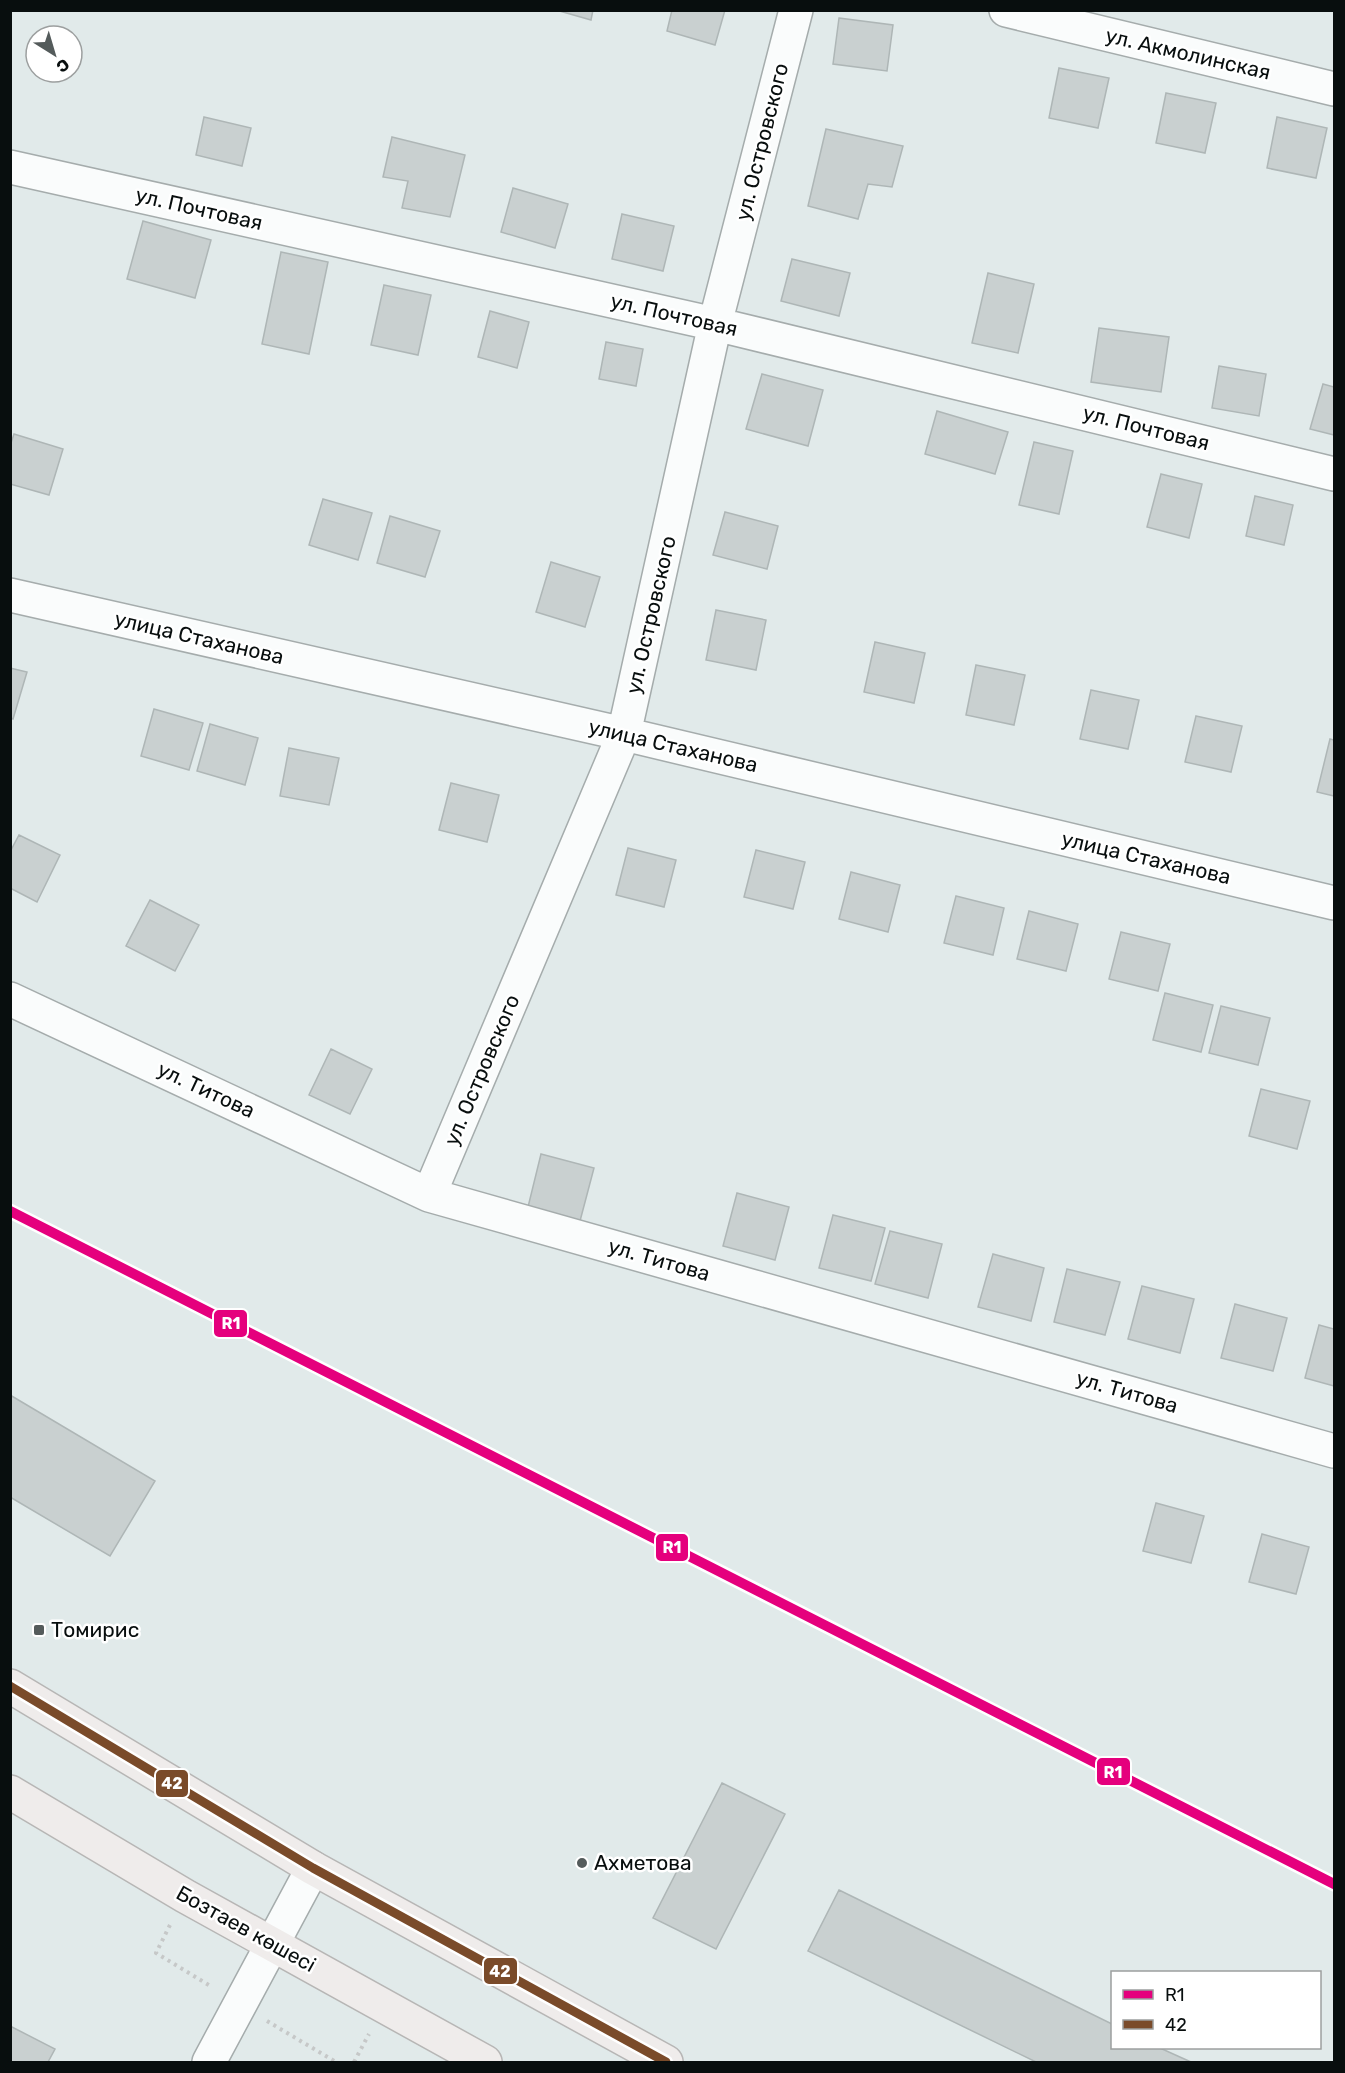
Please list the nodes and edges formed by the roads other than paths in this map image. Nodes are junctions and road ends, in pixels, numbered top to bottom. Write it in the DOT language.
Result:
graph roads {
  1 [pos="796,10"];
  2 [pos="1006,10"];
  3 [pos="1335,89"];
  4 [pos="10,167"];
  5 [pos="715,324"];
  6 [pos="1335,474"];
  7 [pos="10,595"];
  8 [pos="624,734"];
  9 [pos="1335,903"];
  10 [pos="10,999"];
  11 [pos="429,1195"];
  12 [pos="1335,1451"];
  13 [pos="10,1686"];
  14 [pos="10,1792"];
  15 [pos="313,1868"];
  16 [pos="272,1943"];
  17 [pos="209,2062"];
  18 [pos="485,2062"];
  19 [pos="666,2062"];
  1 -- 5 [label="street, ул. Островского"];
  2 -- 3 [label="street, ул. Акмолинская"];
  4 -- 5 [label="street, ул. Почтовая"];
  5 -- 6 [label="street, ул. Почтовая"];
  5 -- 8 [label="street, ул. Островского"];
  7 -- 8 [label="street, улица Стаханова"];
  8 -- 9 [label="street, улица Стаханова"];
  8 -- 11 [label="street, ул. Островского"];
  10 -- 11 [label="street, ул. Титова"];
  11 -- 12 [label="street, ул. Титова"];
  13 -- 15 [label="highway"];
  14 -- 16 [label="highway, Бозтаев көшесі"];
  15 -- 16 [label="street"];
  15 -- 19 [label="highway"];
  16 -- 17 [label="street"];
  16 -- 18 [label="highway, Бозтаев көшесі"];
}
